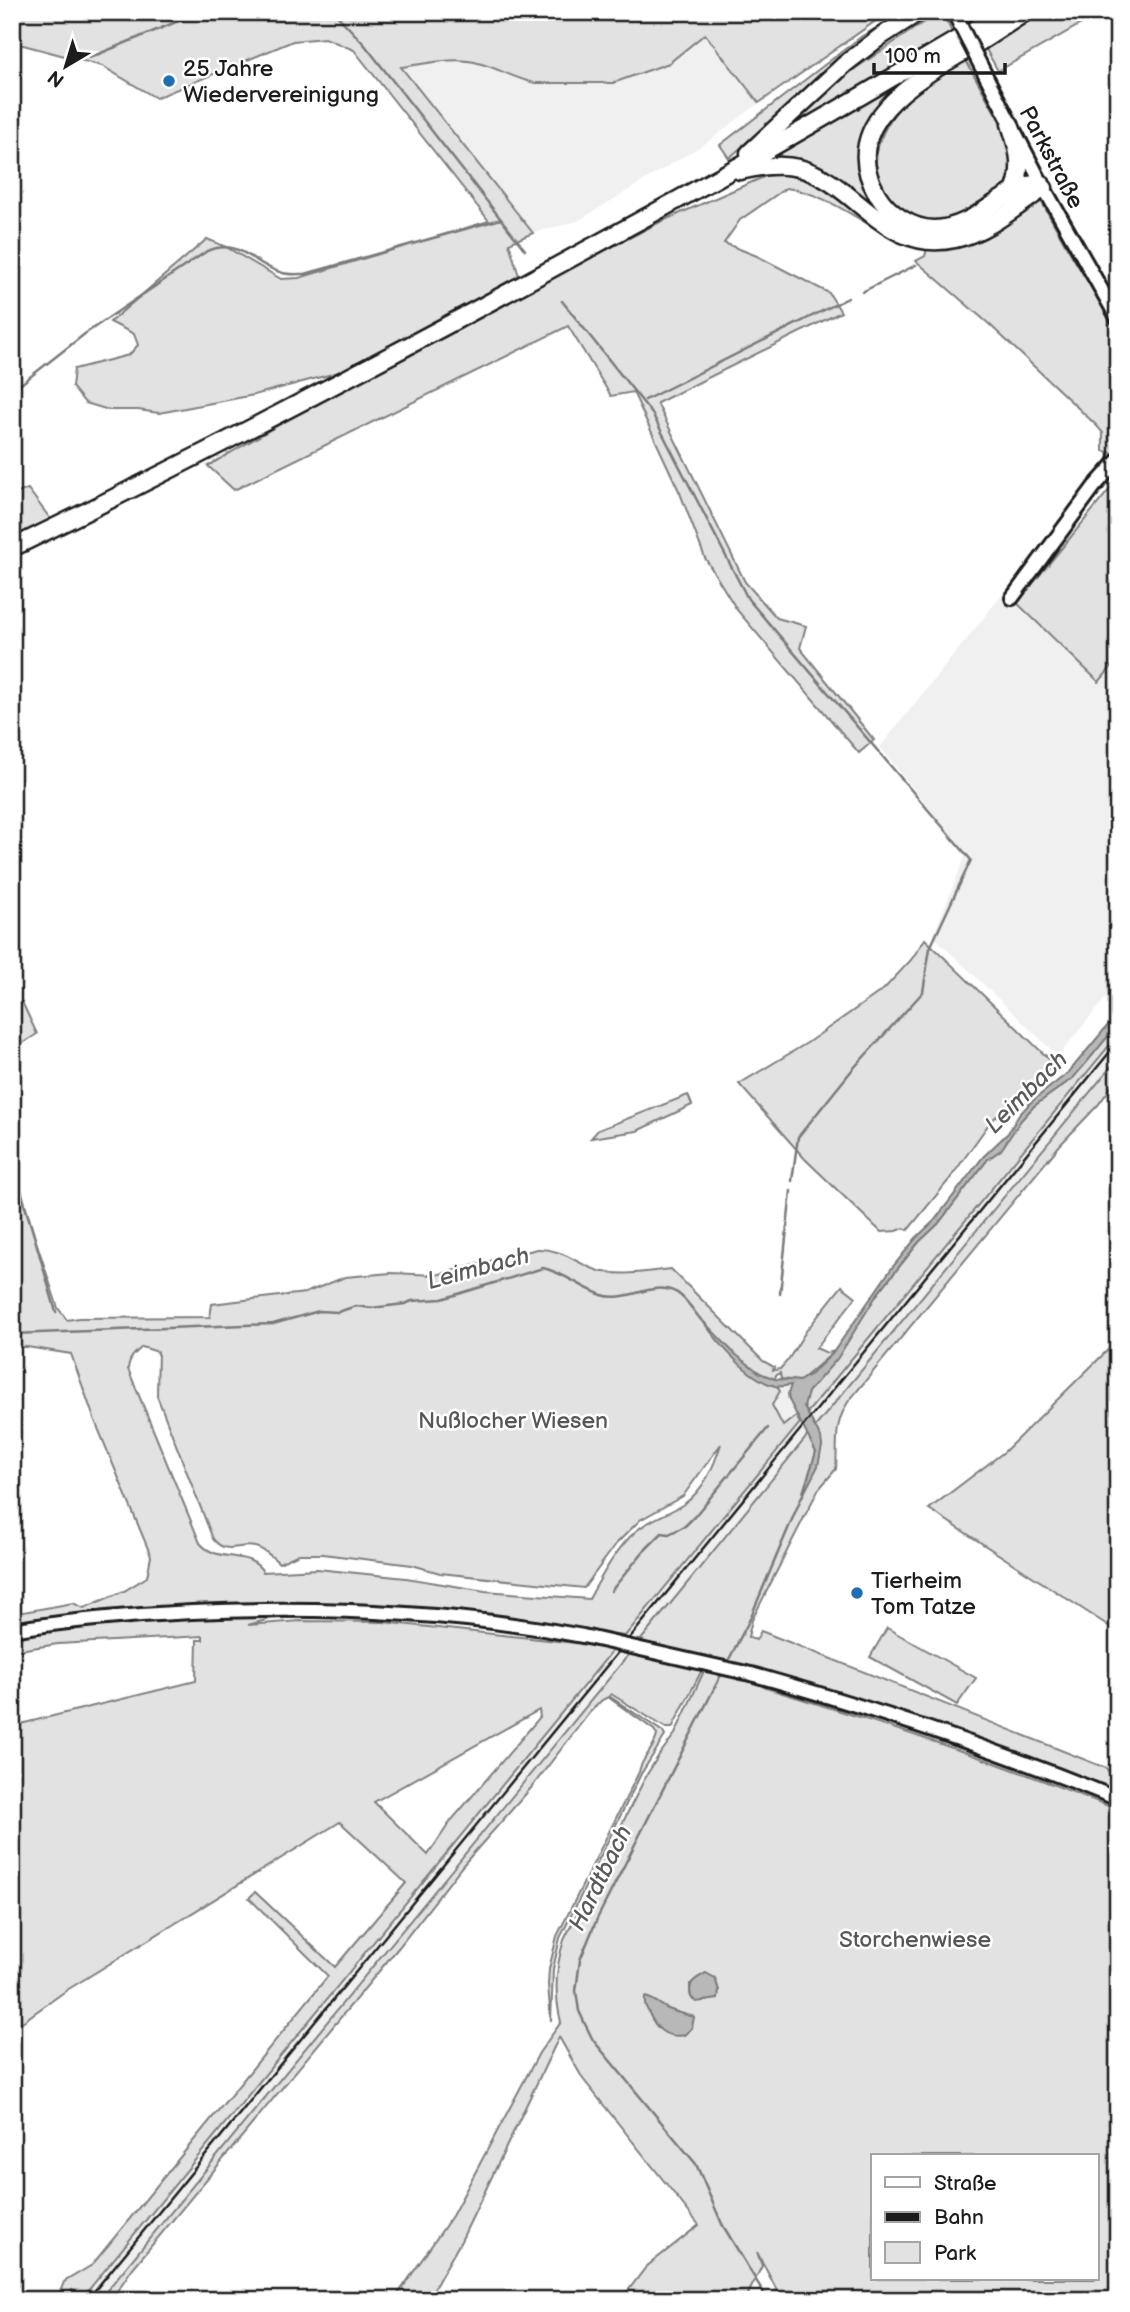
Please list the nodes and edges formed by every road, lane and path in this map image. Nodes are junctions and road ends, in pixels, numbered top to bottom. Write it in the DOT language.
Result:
graph roads {
  1 [pos="1004,12"];
  2 [pos="1026,12"];
  3 [pos="918,14"];
  4 [pos="954,14"];
  5 [pos="1010,124"];
  6 [pos="725,174"];
  7 [pos="1042,186"];
  8 [pos="1014,192"];
  9 [pos="1118,319"];
  10 [pos="1118,460"];
  11 [pos="12,548"];
  12 [pos="1012,597"];
  13 [pos="12,1630"];
  14 [pos="1118,1799"];
  1 -- 6 [label="main road"];
  2 -- 8 [label="main road"];
  3 -- 6 [label="main road"];
  4 -- 5 [label="street, Parkstraße, bridge"];
  5 -- 7 [label="street, Parkstraße"];
  5 -- 8 [label="main road"];
  6 -- 7 [label="main road"];
  6 -- 11 [label="main road"];
  7 -- 8 [label="main road"];
  7 -- 9 [label="street, Parkstraße"];
  10 -- 12 [label="street"];
  13 -- 14 [label="street, bridge"];
}
